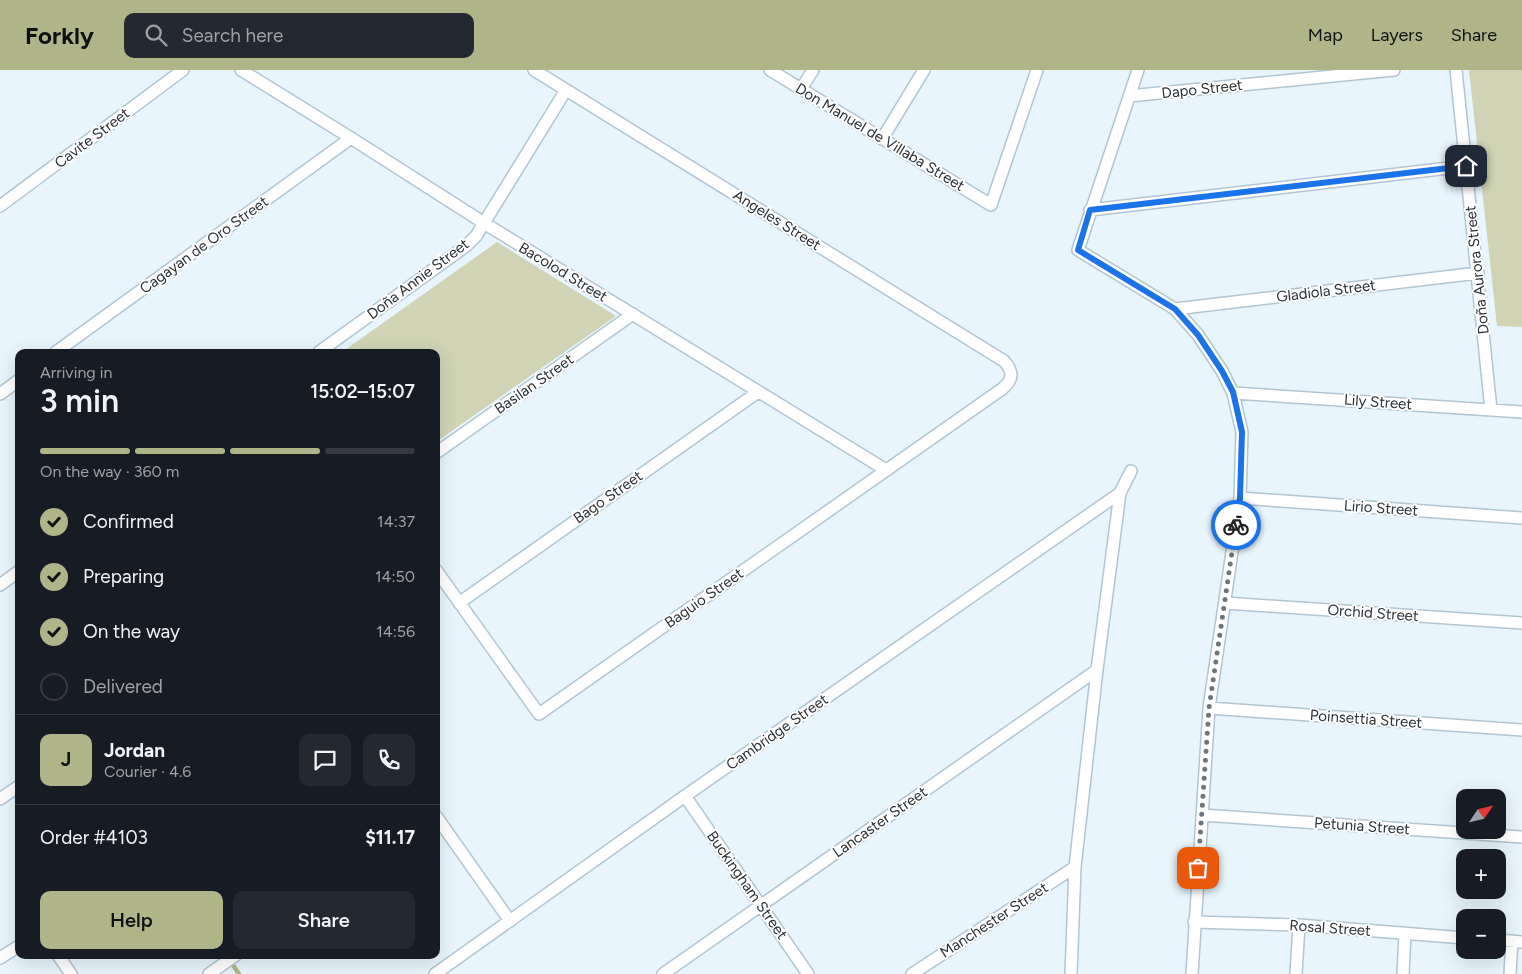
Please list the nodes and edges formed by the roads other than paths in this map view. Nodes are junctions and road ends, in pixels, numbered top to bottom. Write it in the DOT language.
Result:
graph roads {
  1 [pos="184,70"];
  2 [pos="241,70"];
  3 [pos="534,70"];
  4 [pos="770,70"];
  5 [pos="813,70"];
  6 [pos="924,70"];
  7 [pos="1037,70"];
  8 [pos="1138,70"];
  9 [pos="1394,70"];
  10 [pos="1456,70"];
  11 [pos="566,90"];
  12 [pos="801,90"];
  13 [pos="1129,96"];
  14 [pos="351,138"];
  15 [pos="882,139"];
  16 [pos="1466,166"];
  17 [pos="0,206"];
  18 [pos="1090,210"];
  19 [pos="484,224"];
  20 [pos="1478,273"];
  21 [pos="1175,309"];
  22 [pos="632,314"];
  23 [pos="60,349"];
  24 [pos="323,349"];
  25 [pos="1011,376"];
  26 [pos="15,383"];
  27 [pos="758,392"];
  28 [pos="1233,392"];
  29 [pos="0,394"];
  30 [pos="1491,410"];
  31 [pos="1522,412"];
  32 [pos="440,450"];
  33 [pos="886,470"];
  34 [pos="1131,471"];
  35 [pos="1120,493"];
  36 [pos="1240,498"];
  37 [pos="1522,518"];
  38 [pos="15,574"];
  39 [pos="440,576"];
  40 [pos="0,585"];
  41 [pos="459,603"];
  42 [pos="1225,603"];
  43 [pos="1522,623"];
  44 [pos="1097,670"];
  45 [pos="1209,708"];
  46 [pos="1522,730"];
  47 [pos="15,789"];
  48 [pos="685,796"];
  49 [pos="0,799"];
  50 [pos="1202,815"];
  51 [pos="440,822"];
  52 [pos="1522,837"];
  53 [pos="1075,867"];
  54 [pos="761,906"];
  55 [pos="510,921"];
  56 [pos="1194,922"];
  57 [pos="1298,926"];
  58 [pos="1405,933"];
  59 [pos="1456,937"];
  60 [pos="1517,942"];
  61 [pos="15,949"];
  62 [pos="0,958"];
  63 [pos="61,959"];
  64 [pos="230,959"];
  65 [pos="71,974"];
  66 [pos="209,974"];
  67 [pos="435,974"];
  68 [pos="663,974"];
  69 [pos="808,974"];
  70 [pos="912,974"];
  71 [pos="1071,974"];
  72 [pos="1192,974"];
  73 [pos="1296,974"];
  74 [pos="1403,974"];
  75 [pos="1510,974"];
  1 -- 17 [label="street, Cavite Street"];
  2 -- 14 [label="street, Bacolod Street"];
  3 -- 11 [label="street, Angeles Street"];
  4 -- 12 [label="street, Don Manuel de Villaba Street"];
  5 -- 12 [label="street"];
  6 -- 15 [label="street"];
  7 -- 15 [label="street, Don Manuel de Villaba Street"];
  8 -- 13 [label="street"];
  9 -- 13 [label="street, Dapo Street"];
  10 -- 16 [label="street, Doña Aurora Street"];
  11 -- 19 [label="street, Doña Annie Street"];
  11 -- 25 [label="street, Angeles Street"];
  12 -- 15 [label="street, Don Manuel de Villaba Street"];
  13 -- 18 [label="street"];
  14 -- 19 [label="street, Bacolod Street"];
  14 -- 23 [label="street, Cagayan de Oro Street"];
  16 -- 18 [label="street"];
  16 -- 20 [label="street, Doña Aurora Street"];
  18 -- 21 [label="street"];
  19 -- 22 [label="street, Bacolod Street"];
  19 -- 24 [label="street, Doña Annie Street"];
  20 -- 21 [label="street, Gladiola Street"];
  20 -- 30 [label="street, Doña Aurora Street"];
  21 -- 28 [label="street"];
  22 -- 27 [label="street, Bacolod Street"];
  22 -- 32 [label="street, Basilan Street"];
  25 -- 33 [label="street, Baguio Street"];
  26 -- 29 [label="street"];
  27 -- 33 [label="street, Bacolod Street"];
  27 -- 41 [label="street, Bago Street"];
  28 -- 30 [label="street, Lily Street"];
  28 -- 36 [label="street"];
  30 -- 31 [label="street, Lily Street"];
  33 -- 41 [label="street, Baguio Street"];
  34 -- 35 [label="street, Cambridge Street"];
  35 -- 44 [label="street, Cambridge Street"];
  35 -- 48 [label="street, Cambridge Street"];
  36 -- 37 [label="street, Lirio Street"];
  36 -- 42 [label="street"];
  38 -- 40 [label="street"];
  39 -- 41 [label="street, Baguio Street"];
  42 -- 43 [label="street, Orchid Street"];
  42 -- 45 [label="street"];
  44 -- 53 [label="street, Cambridge Street"];
  44 -- 54 [label="street, Lancaster Street"];
  45 -- 46 [label="street, Poinsettia Street"];
  45 -- 50 [label="street"];
  47 -- 49 [label="street"];
  48 -- 54 [label="street, Buckingham Street"];
  48 -- 55 [label="street, Cambridge Street"];
  50 -- 52 [label="street, Petunia Street"];
  50 -- 56 [label="street"];
  51 -- 55 [label="street"];
  53 -- 70 [label="street, Manchester Street"];
  53 -- 71 [label="street, Cambridge Street"];
  54 -- 68 [label="street, Lancaster Street"];
  54 -- 69 [label="street, Buckingham Street"];
  55 -- 67 [label="street, Cambridge Street"];
  56 -- 57 [label="street, Rosal Street"];
  56 -- 72 [label="street"];
  57 -- 58 [label="street, Rosal Street"];
  57 -- 73 [label="street"];
  58 -- 59 [label="street, Rosal Street"];
  58 -- 74 [label="street"];
  60 -- 75 [label="street"];
  61 -- 62 [label="street"];
  63 -- 65 [label="street"];
  64 -- 66 [label="street"];
}
